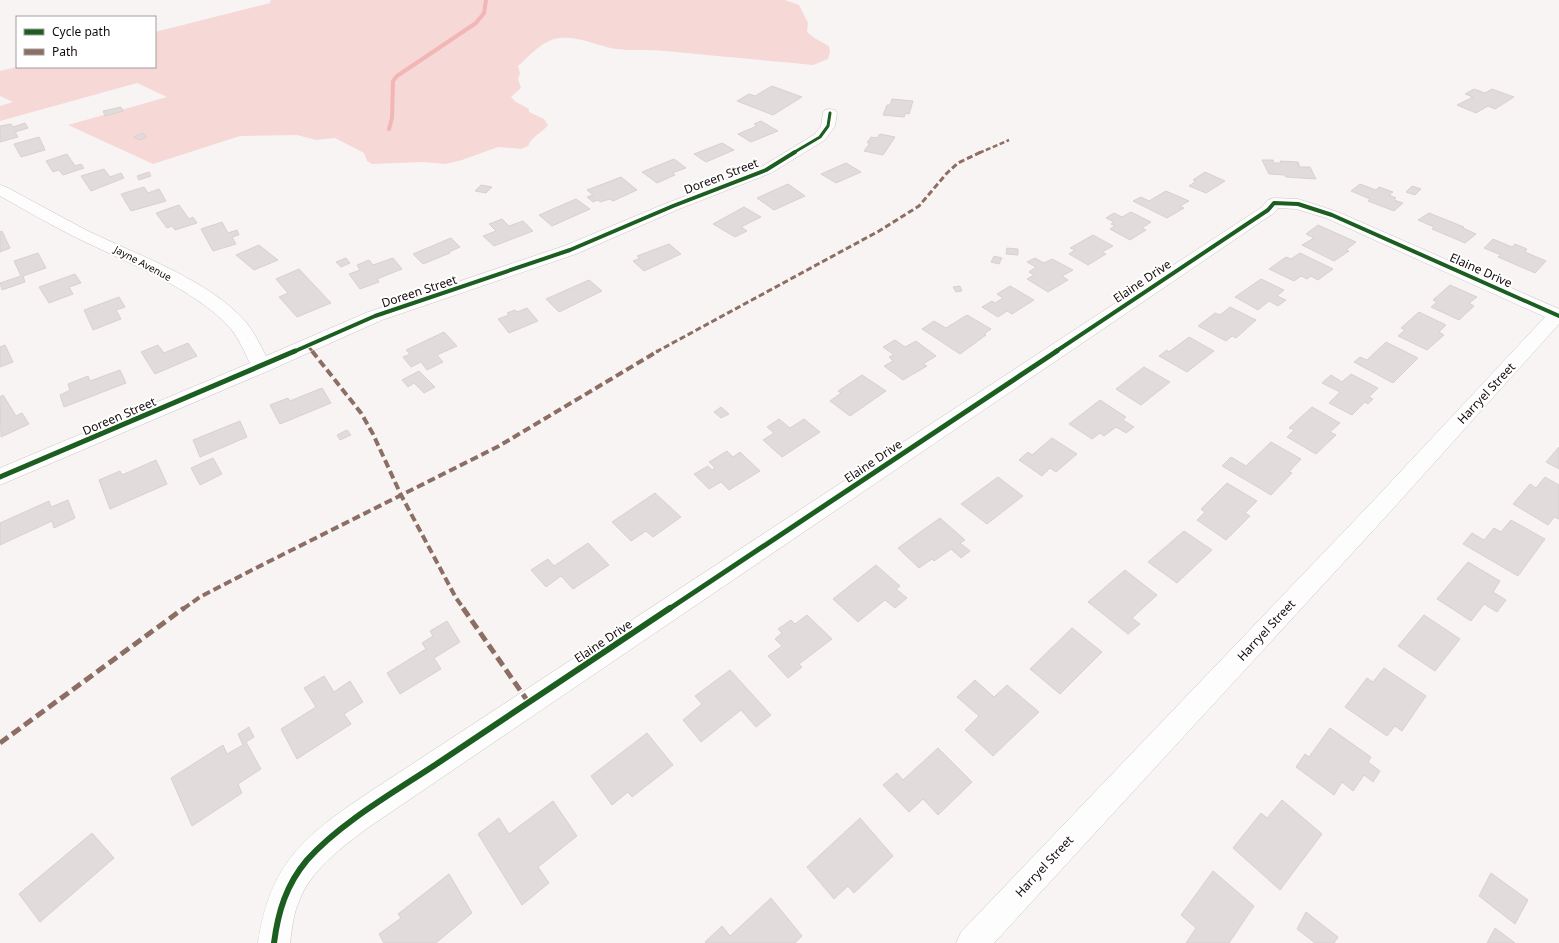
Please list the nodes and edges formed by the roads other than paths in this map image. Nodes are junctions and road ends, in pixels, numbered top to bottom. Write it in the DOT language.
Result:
graph roads {
  1 [pos="830,113"];
  2 [pos="0,190"];
  3 [pos="1558,316"];
  4 [pos="261,366"];
  5 [pos="0,477"];
  6 [pos="274,943"];
  7 [pos="972,943"];
  1 -- 4 [label="street, Doreen Street"];
  2 -- 4 [label="street, Jayne Avenue"];
  3 -- 6 [label="street, Elaine Drive"];
  3 -- 7 [label="street, Harryel Street"];
  4 -- 5 [label="street, Doreen Street"];
}
